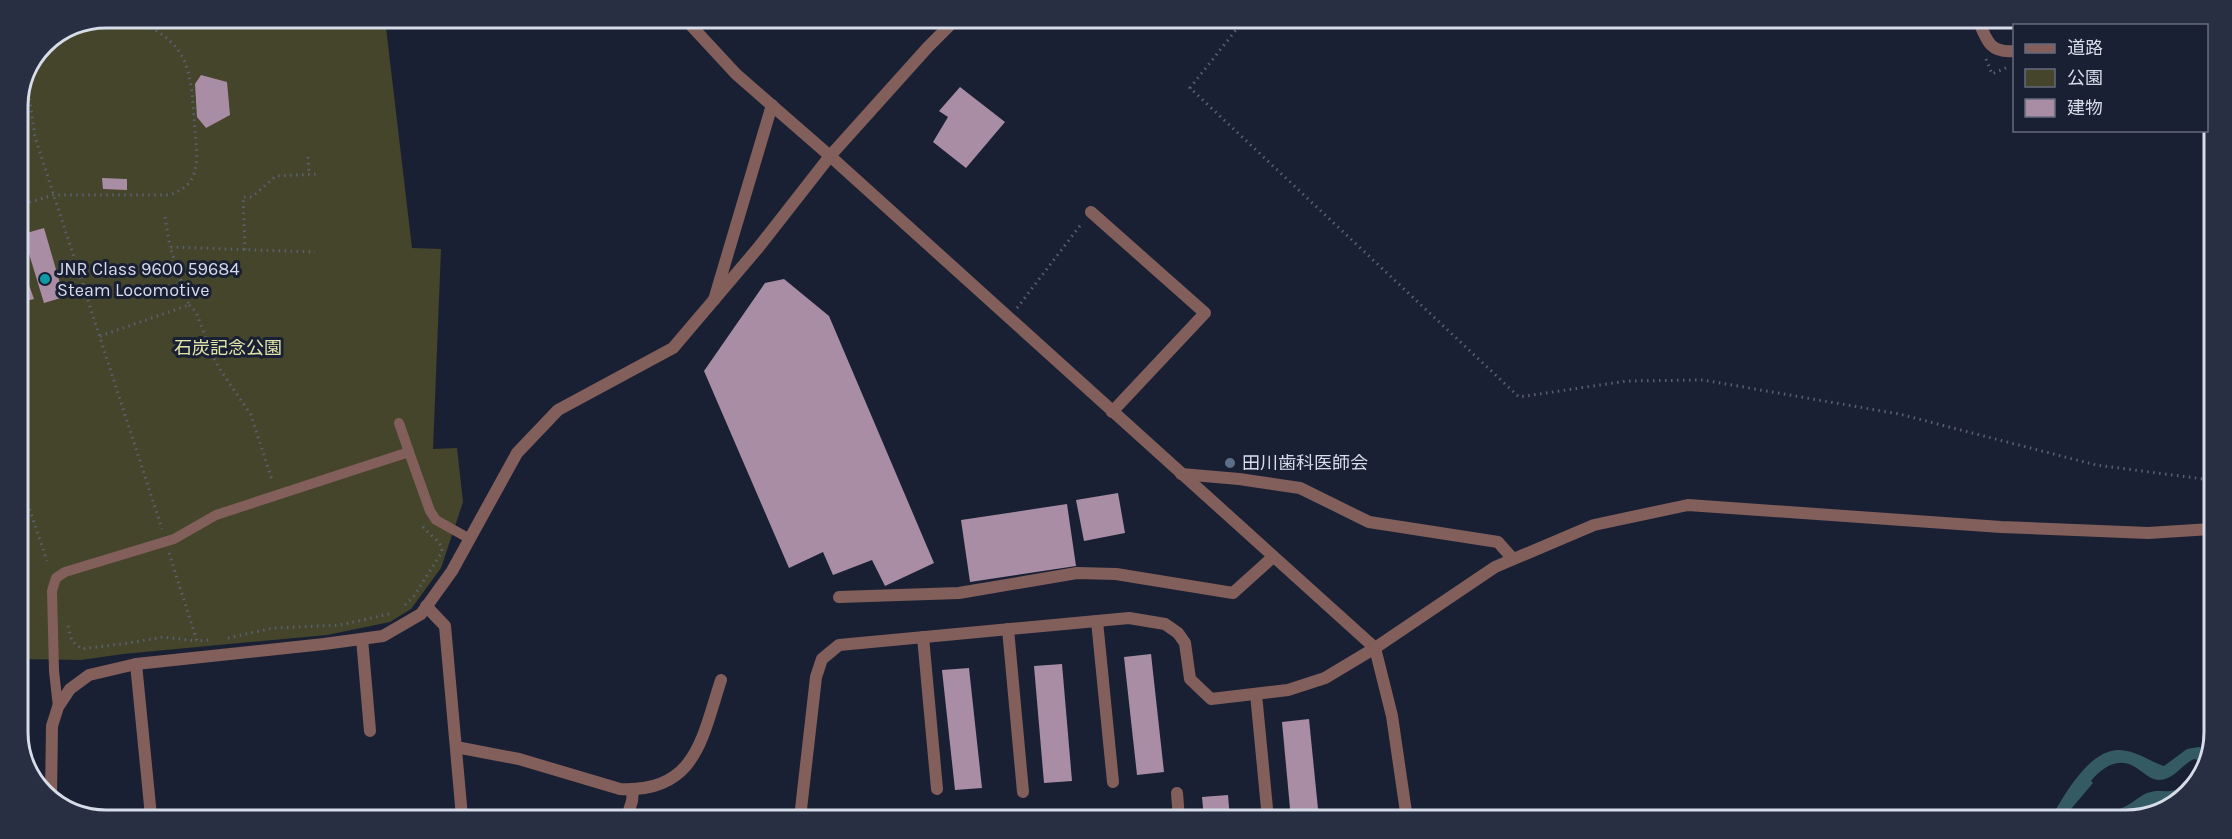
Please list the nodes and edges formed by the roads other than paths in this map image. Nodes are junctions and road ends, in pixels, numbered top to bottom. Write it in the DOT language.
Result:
graph roads {
  1 [pos="693,28"];
  2 [pos="947,28"];
  3 [pos="1982,28"];
  4 [pos="2013,51"];
  5 [pos="772,105"];
  6 [pos="830,156"];
  7 [pos="1091,212"];
  8 [pos="714,300"];
  9 [pos="1113,412"];
  10 [pos="399,423"];
  11 [pos="409,453"];
  12 [pos="1181,474"];
  13 [pos="2204,529"];
  14 [pos="470,539"];
  15 [pos="1273,557"];
  16 [pos="1513,559"];
  17 [pos="839,597"];
  18 [pos="426,606"];
  19 [pos="1097,621"];
  20 [pos="1008,629"];
  21 [pos="923,637"];
  22 [pos="362,639"];
  23 [pos="1375,648"];
  24 [pos="136,664"];
  25 [pos="721,680"];
  26 [pos="1256,694"];
  27 [pos="58,707"];
  28 [pos="370,731"];
  29 [pos="456,747"];
  30 [pos="1113,782"];
  31 [pos="51,788"];
  32 [pos="937,789"];
  33 [pos="633,790"];
  34 [pos="1023,792"];
  35 [pos="1177,794"];
  36 [pos="150,810"];
  37 [pos="461,810"];
  38 [pos="629,810"];
  39 [pos="801,810"];
  40 [pos="1178,810"];
  41 [pos="1267,810"];
  42 [pos="1406,810"];
  1 -- 5 [label="street"];
  2 -- 6 [label="street"];
  3 -- 4 [label="street"];
  5 -- 6 [label="street"];
  5 -- 8 [label="street"];
  6 -- 8 [label="street"];
  6 -- 9 [label="street"];
  7 -- 9 [label="street"];
  8 -- 14 [label="street"];
  9 -- 12 [label="street"];
  10 -- 11 [label="lane"];
  11 -- 14 [label="lane"];
  11 -- 27 [label="lane"];
  12 -- 15 [label="street"];
  12 -- 16 [label="street"];
  13 -- 16 [label="street"];
  14 -- 18 [label="street"];
  15 -- 17 [label="street"];
  15 -- 23 [label="street"];
  16 -- 23 [label="street"];
  18 -- 22 [label="street"];
  18 -- 29 [label="street"];
  19 -- 20 [label="street"];
  19 -- 26 [label="street"];
  19 -- 30 [label="street"];
  20 -- 21 [label="street"];
  20 -- 34 [label="street"];
  21 -- 32 [label="street"];
  21 -- 39 [label="street"];
  22 -- 24 [label="street"];
  22 -- 28 [label="street"];
  23 -- 26 [label="street"];
  23 -- 42 [label="street"];
  24 -- 27 [label="street"];
  24 -- 36 [label="street"];
  25 -- 33 [label="street"];
  26 -- 41 [label="street"];
  27 -- 31 [label="street"];
  29 -- 33 [label="street"];
  29 -- 37 [label="street"];
  33 -- 38 [label="street"];
  35 -- 40 [label="street"];
}
